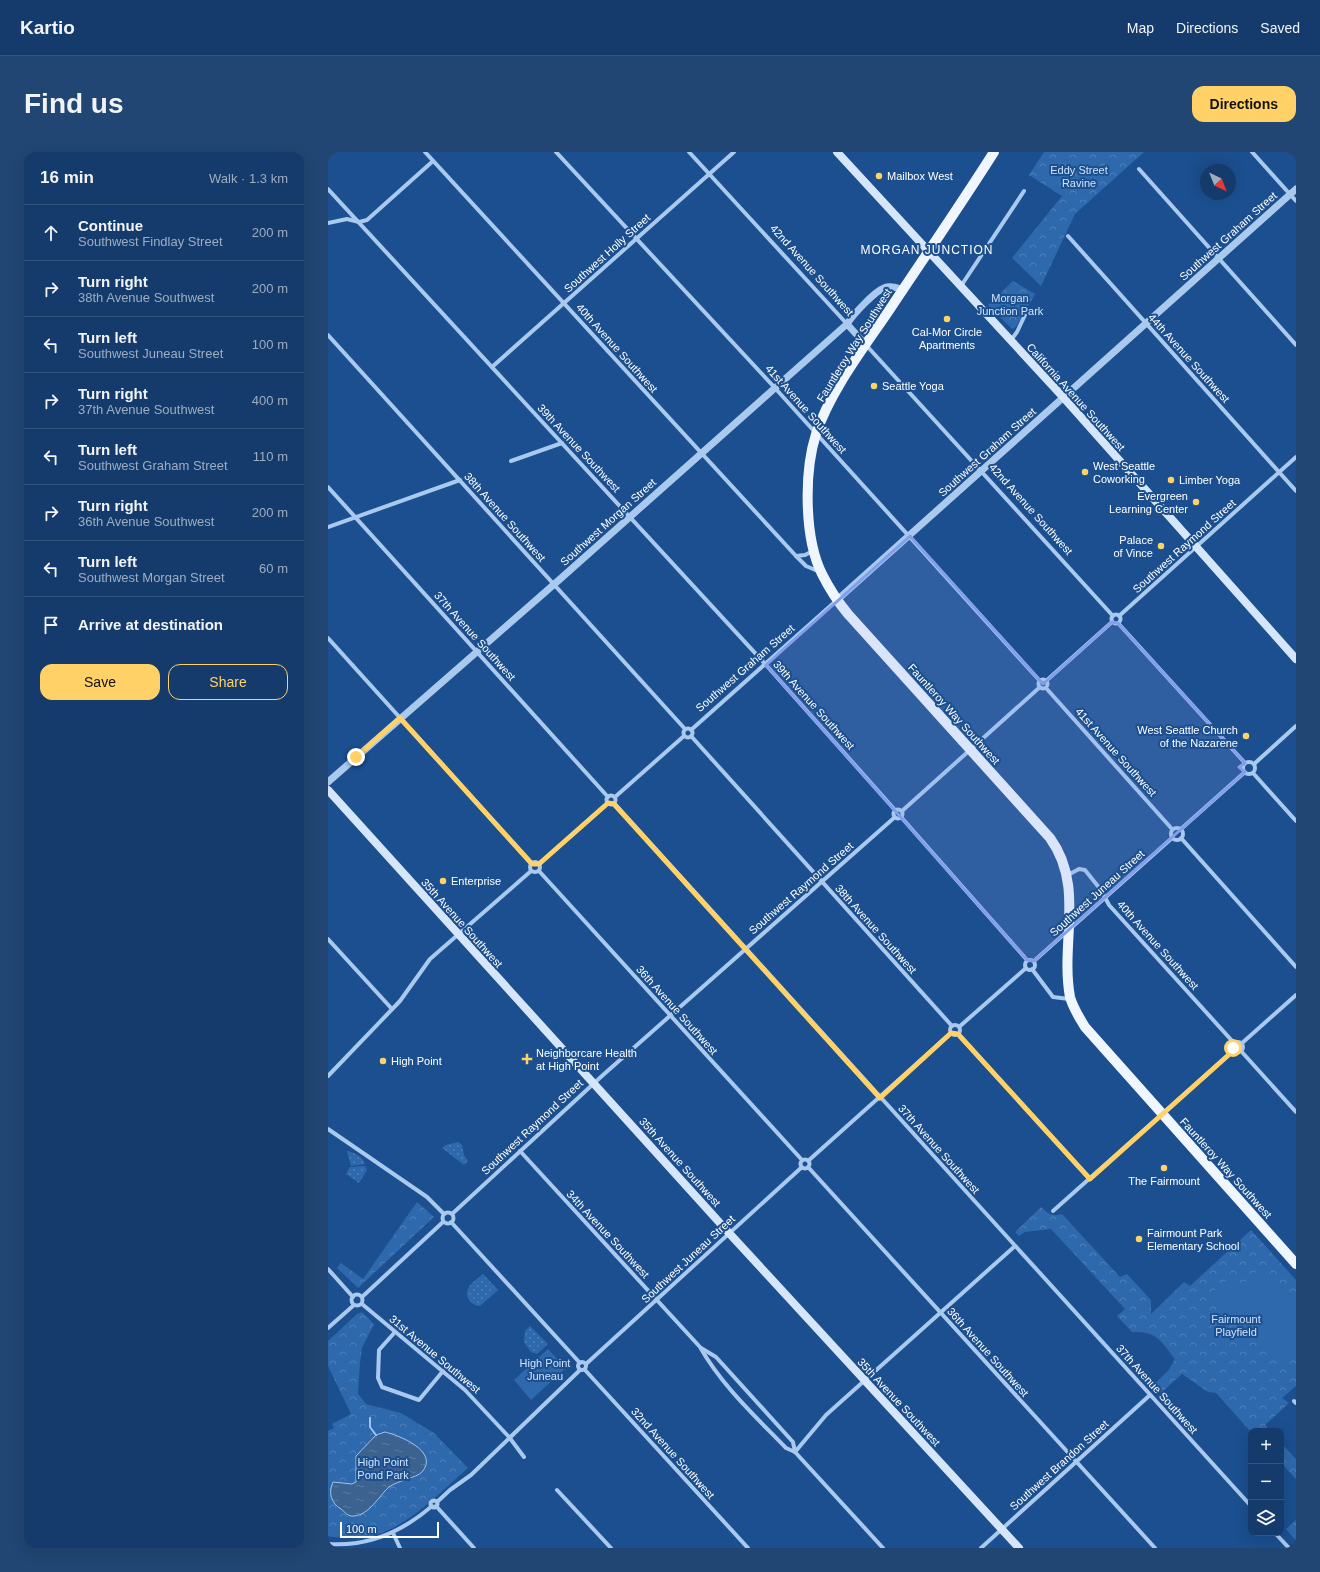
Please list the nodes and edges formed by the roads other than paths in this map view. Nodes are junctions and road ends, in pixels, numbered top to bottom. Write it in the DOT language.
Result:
graph roads {
  1 [pos="425,152"];
  2 [pos="556,152"];
  3 [pos="690,152"];
  4 [pos="734,152"];
  5 [pos="837,152"];
  6 [pos="1252,152"];
  7 [pos="992,153"];
  8 [pos="433,161"];
  9 [pos="1138,169"];
  10 [pos="710,174"];
  11 [pos="328,189"];
  12 [pos="1024,190"];
  13 [pos="1296,190"];
  14 [pos="1290,195"];
  15 [pos="1296,201"];
  16 [pos="358,222"];
  17 [pos="328,223"];
  18 [pos="1068,236"];
  19 [pos="637,238"];
  20 [pos="928,251"];
  21 [pos="1218,259"];
  22 [pos="961,286"];
  23 [pos="903,290"];
  24 [pos="564,303"];
  25 [pos="1025,315"];
  26 [pos="847,324"];
  27 [pos="1146,324"];
  28 [pos="328,335"];
  29 [pos="1010,341"];
  30 [pos="866,345"];
  31 [pos="1296,345"];
  32 [pos="492,367"];
  33 [pos="775,388"];
  34 [pos="1063,397"];
  35 [pos="816,434"];
  36 [pos="562,443"];
  37 [pos="701,454"];
  38 [pos="1296,457"];
  39 [pos="511,462"];
  40 [pos="982,471"];
  41 [pos="1279,473"];
  42 [pos="460,480"];
  43 [pos="328,487"];
  44 [pos="1296,491"];
  45 [pos="630,516"];
  46 [pos="355,517"];
  47 [pos="328,527"];
  48 [pos="910,536"];
  49 [pos="1196,547"];
  50 [pos="815,550"];
  51 [pos="796,556"];
  52 [pos="821,573"];
  53 [pos="554,584"];
  54 [pos="837,600"];
  55 [pos="1113,616"];
  56 [pos="1119,616"];
  57 [pos="1112,622"];
  58 [pos="1118,623"];
  59 [pos="328,638"];
  60 [pos="477,651"];
  61 [pos="1296,660"];
  62 [pos="766,664"];
  63 [pos="1040,681"];
  64 [pos="1046,681"];
  65 [pos="1040,688"];
  66 [pos="1046,688"];
  67 [pos="400,718"];
  68 [pos="1296,726"];
  69 [pos="685,730"];
  70 [pos="691,730"];
  71 [pos="684,736"];
  72 [pos="691,736"];
  73 [pos="970,750"];
  74 [pos="1245,763"];
  75 [pos="1254,764"];
  76 [pos="1245,772"];
  77 [pos="1253,773"];
  78 [pos="328,782"];
  79 [pos="328,790"];
  80 [pos="608,797"];
  81 [pos="615,797"];
  82 [pos="608,803"];
  83 [pos="614,804"];
  84 [pos="895,810"];
  85 [pos="902,811"];
  86 [pos="895,817"];
  87 [pos="901,817"];
  88 [pos="1296,821"];
  89 [pos="1172,829"];
  90 [pos="1181,829"];
  91 [pos="1172,838"];
  92 [pos="1181,838"];
  93 [pos="532,864"];
  94 [pos="539,864"];
  95 [pos="531,871"];
  96 [pos="539,871"];
  97 [pos="1068,875"];
  98 [pos="822,882"];
  99 [pos="1104,897"];
  100 [pos="1069,930"];
  101 [pos="457,934"];
  102 [pos="328,939"];
  103 [pos="745,949"];
  104 [pos="1027,960"];
  105 [pos="1034,961"];
  106 [pos="1296,967"];
  107 [pos="1026,968"];
  108 [pos="1032,969"];
  109 [pos="1296,995"];
  110 [pos="1071,999"];
  111 [pos="392,1009"];
  112 [pos="670,1016"];
  113 [pos="952,1026"];
  114 [pos="959,1027"];
  115 [pos="951,1033"];
  116 [pos="958,1034"];
  117 [pos="1234,1043"];
  118 [pos="1242,1044"];
  119 [pos="1234,1050"];
  120 [pos="1241,1051"];
  121 [pos="328,1076"];
  122 [pos="594,1083"];
  123 [pos="880,1098"];
  124 [pos="1296,1112"];
  125 [pos="1162,1114"];
  126 [pos="328,1129"];
  127 [pos="520,1151"];
  128 [pos="802,1160"];
  129 [pos="808,1161"];
  130 [pos="802,1167"];
  131 [pos="808,1167"];
  132 [pos="1090,1179"];
  133 [pos="1053,1211"];
  134 [pos="444,1214"];
  135 [pos="452,1214"];
  136 [pos="444,1222"];
  137 [pos="451,1222"];
  138 [pos="729,1232"];
  139 [pos="1015,1246"];
  140 [pos="1295,1262"];
  141 [pos="328,1269"];
  142 [pos="353,1297"];
  143 [pos="362,1297"];
  144 [pos="656,1300"];
  145 [pos="362,1304"];
  146 [pos="354,1305"];
  147 [pos="940,1313"];
  148 [pos="328,1328"];
  149 [pos="395,1332"];
  150 [pos="700,1347"];
  151 [pos="580,1363"];
  152 [pos="586,1364"];
  153 [pos="580,1370"];
  154 [pos="585,1370"];
  155 [pos="443,1371"];
  156 [pos="864,1381"];
  157 [pos="1150,1395"];
  158 [pos="509,1437"];
  159 [pos="795,1452"];
  160 [pos="524,1457"];
  161 [pos="1076,1462"];
  162 [pos="557,1490"];
  163 [pos="1248,1503"];
  164 [pos="435,1505"];
  165 [pos="1001,1529"];
  166 [pos="393,1533"];
  167 [pos="1279,1536"];
  168 [pos="328,1544"];
  169 [pos="400,1548"];
  170 [pos="474,1548"];
  171 [pos="611,1548"];
  172 [pos="748,1548"];
  173 [pos="883,1548"];
  174 [pos="981,1548"];
  175 [pos="1019,1548"];
  176 [pos="1155,1548"];
  177 [pos="1289,1548"];
  1 -- 8 [label="street, 40th Avenue Southwest"];
  2 -- 19 [label="street, 41st Avenue Southwest"];
  3 -- 10 [label="street, 42nd Avenue Southwest"];
  4 -- 10 [label="street, Southwest Holly Street"];
  5 -- 20 [label="main road, California Avenue Southwest"];
  6 -- 14 [label="street"];
  7 -- 20 [label="main road, Fauntleroy Way Southwest"];
  8 -- 16 [label="street"];
  8 -- 24 [label="street, 40th Avenue Southwest"];
  9 -- 21 [label="street"];
  10 -- 19 [label="street, Southwest Holly Street"];
  10 -- 26 [label="street, 42nd Avenue Southwest"];
  11 -- 16 [label="street, 39th Avenue Southwest"];
  12 -- 22 [label="street"];
  13 -- 14 [label="street, Southwest Graham Street"];
  14 -- 15 [label="street"];
  14 -- 21 [label="street, Southwest Graham Street"];
  16 -- 17 [label="street"];
  16 -- 32 [label="street, 39th Avenue Southwest"];
  18 -- 27 [label="street, 44th Avenue Southwest"];
  19 -- 24 [label="street, Southwest Holly Street"];
  19 -- 33 [label="street, 41st Avenue Southwest"];
  20 -- 22 [label="main road, California Avenue Southwest"];
  20 -- 23 [label="main road, Fauntleroy Way Southwest"];
  21 -- 27 [label="street, Southwest Graham Street"];
  21 -- 31 [label="street"];
  22 -- 29 [label="main road, California Avenue Southwest"];
  23 -- 26 [label="street, Southwest Morgan Street"];
  23 -- 30 [label="main road, Fauntleroy Way Southwest"];
  24 -- 32 [label="street, Southwest Holly Street"];
  24 -- 37 [label="street, 40th Avenue Southwest"];
  25 -- 29 [label="street"];
  26 -- 30 [label="street, 42nd Avenue Southwest"];
  26 -- 33 [label="street, Southwest Morgan Street"];
  27 -- 34 [label="street, Southwest Graham Street"];
  27 -- 41 [label="street, 44th Avenue Southwest"];
  28 -- 42 [label="street, 38th Avenue Southwest"];
  29 -- 34 [label="main road, California Avenue Southwest"];
  30 -- 35 [label="main road, Fauntleroy Way Southwest"];
  30 -- 40 [label="street, 42nd Avenue Southwest"];
  32 -- 36 [label="street, 39th Avenue Southwest"];
  33 -- 35 [label="street, 41st Avenue Southwest"];
  33 -- 37 [label="street, Southwest Morgan Street"];
  34 -- 40 [label="street, Southwest Graham Street"];
  34 -- 49 [label="main road, California Avenue Southwest"];
  35 -- 48 [label="street, 41st Avenue Southwest"];
  35 -- 50 [label="main road, Fauntleroy Way Southwest"];
  36 -- 39 [label="street"];
  36 -- 45 [label="street, 39th Avenue Southwest"];
  37 -- 45 [label="street, Southwest Morgan Street"];
  37 -- 51 [label="street, 40th Avenue Southwest"];
  38 -- 41 [label="street, Southwest Raymond Street"];
  40 -- 48 [label="street, Southwest Graham Street"];
  40 -- 55 [label="street, 42nd Avenue Southwest"];
  41 -- 44 [label="street, 44th Avenue Southwest"];
  41 -- 49 [label="street, Southwest Raymond Street"];
  42 -- 46 [label="street"];
  42 -- 53 [label="street, 38th Avenue Southwest"];
  43 -- 46 [label="street, 37th Avenue Southwest"];
  45 -- 53 [label="street, Southwest Morgan Street"];
  45 -- 62 [label="street, 39th Avenue Southwest"];
  46 -- 47 [label="street"];
  46 -- 60 [label="street, 37th Avenue Southwest"];
  48 -- 54 [label="street, Southwest Graham Street"];
  48 -- 63 [label="street, 41st Avenue Southwest"];
  49 -- 56 [label="street, Southwest Raymond Street"];
  49 -- 61 [label="main road, California Avenue Southwest"];
  50 -- 51 [label="street"];
  50 -- 52 [label="main road, Fauntleroy Way Southwest"];
  51 -- 52 [label="street, 40th Avenue Southwest"];
  52 -- 54 [label="main road, Fauntleroy Way Southwest"];
  53 -- 60 [label="street, Southwest Morgan Street"];
  53 -- 69 [label="street, 38th Avenue Southwest"];
  54 -- 62 [label="street, Southwest Graham Street"];
  54 -- 73 [label="main road, Fauntleroy Way Southwest"];
  55 -- 56 [label="street"];
  55 -- 57 [label="street"];
  56 -- 58 [label="street"];
  57 -- 58 [label="street"];
  57 -- 64 [label="street"];
  58 -- 74 [label="street"];
  59 -- 67 [label="street"];
  60 -- 67 [label="street, Southwest Morgan Street"];
  60 -- 80 [label="street, 37th Avenue Southwest"];
  62 -- 70 [label="street, Southwest Graham Street"];
  62 -- 84 [label="street, 39th Avenue Southwest"];
  63 -- 64 [label="street"];
  63 -- 65 [label="street"];
  64 -- 66 [label="street"];
  65 -- 66 [label="street"];
  65 -- 73 [label="street"];
  66 -- 89 [label="street, 41st Avenue Southwest"];
  67 -- 78 [label="street, Southwest Morgan Street"];
  67 -- 93 [label="street"];
  68 -- 75 [label="street"];
  69 -- 70 [label="street"];
  69 -- 71 [label="street"];
  70 -- 72 [label="street"];
  71 -- 72 [label="street"];
  71 -- 81 [label="street"];
  72 -- 98 [label="street, 38th Avenue Southwest"];
  73 -- 85 [label="street"];
  73 -- 97 [label="main road, Fauntleroy Way Southwest"];
  74 -- 75 [label="street"];
  74 -- 76 [label="street"];
  75 -- 77 [label="street"];
  76 -- 77 [label="street"];
  76 -- 90 [label="street"];
  77 -- 88 [label="street"];
  79 -- 101 [label="main road, 35th Avenue Southwest"];
  80 -- 81 [label="street"];
  80 -- 82 [label="street"];
  81 -- 83 [label="street"];
  82 -- 83 [label="street"];
  82 -- 94 [label="street"];
  83 -- 103 [label="street, 37th Avenue Southwest"];
  84 -- 85 [label="street"];
  84 -- 86 [label="street"];
  85 -- 87 [label="street"];
  86 -- 87 [label="street"];
  86 -- 98 [label="street, Southwest Raymond Street"];
  87 -- 104 [label="street"];
  89 -- 90 [label="street"];
  89 -- 91 [label="street"];
  90 -- 92 [label="street"];
  91 -- 92 [label="street"];
  91 -- 99 [label="street, Southwest Juneau Street"];
  92 -- 106 [label="street"];
  93 -- 94 [label="street"];
  93 -- 95 [label="street"];
  94 -- 96 [label="street"];
  95 -- 96 [label="street"];
  95 -- 101 [label="street"];
  96 -- 112 [label="street, 36th Avenue Southwest"];
  97 -- 99 [label="street, 40th Avenue Southwest"];
  97 -- 100 [label="main road, Fauntleroy Way Southwest"];
  98 -- 103 [label="street, Southwest Raymond Street"];
  98 -- 113 [label="street, 38th Avenue Southwest"];
  99 -- 100 [label="street, Southwest Juneau Street"];
  99 -- 117 [label="street, 40th Avenue Southwest"];
  100 -- 105 [label="street, Southwest Juneau Street"];
  100 -- 110 [label="main road, Fauntleroy Way Southwest"];
  101 -- 111 [label="street"];
  101 -- 122 [label="main road, 35th Avenue Southwest"];
  102 -- 111 [label="street"];
  103 -- 112 [label="street, Southwest Raymond Street"];
  103 -- 123 [label="street, 37th Avenue Southwest"];
  104 -- 105 [label="street"];
  104 -- 107 [label="street"];
  105 -- 108 [label="street"];
  107 -- 108 [label="street"];
  107 -- 114 [label="street"];
  108 -- 110 [label="street"];
  109 -- 118 [label="street"];
  110 -- 125 [label="main road, Fauntleroy Way Southwest"];
  111 -- 121 [label="street"];
  112 -- 122 [label="street, Southwest Raymond Street"];
  112 -- 128 [label="street, 36th Avenue Southwest"];
  113 -- 114 [label="street"];
  113 -- 115 [label="street"];
  114 -- 116 [label="street"];
  115 -- 116 [label="street"];
  115 -- 123 [label="street"];
  116 -- 132 [label="street"];
  117 -- 118 [label="street"];
  117 -- 119 [label="street"];
  118 -- 120 [label="street"];
  119 -- 120 [label="street"];
  119 -- 125 [label="street"];
  120 -- 124 [label="street"];
  122 -- 127 [label="street, Southwest Raymond Street"];
  122 -- 138 [label="main road, 35th Avenue Southwest"];
  123 -- 129 [label="street"];
  123 -- 139 [label="street, 37th Avenue Southwest"];
  125 -- 132 [label="street"];
  125 -- 140 [label="main road, Fauntleroy Way Southwest"];
  126 -- 134 [label="street"];
  127 -- 135 [label="street, Southwest Raymond Street"];
  127 -- 144 [label="street, 34th Avenue Southwest"];
  128 -- 129 [label="street"];
  128 -- 130 [label="street"];
  129 -- 131 [label="street"];
  130 -- 131 [label="street"];
  130 -- 138 [label="street, Southwest Juneau Street"];
  131 -- 147 [label="street, 36th Avenue Southwest"];
  132 -- 133 [label="street"];
  134 -- 135 [label="street"];
  134 -- 136 [label="street"];
  135 -- 137 [label="street"];
  136 -- 137 [label="street"];
  136 -- 143 [label="street"];
  137 -- 151 [label="street"];
  138 -- 144 [label="street, Southwest Juneau Street"];
  138 -- 156 [label="main road, 35th Avenue Southwest"];
  139 -- 147 [label="street"];
  139 -- 157 [label="street, 37th Avenue Southwest"];
  141 -- 142 [label="street"];
  142 -- 143 [label="street"];
  142 -- 146 [label="street"];
  143 -- 145 [label="street"];
  144 -- 150 [label="street, 34th Avenue Southwest"];
  144 -- 152 [label="street, Southwest Juneau Street"];
  145 -- 146 [label="street"];
  145 -- 149 [label="street, 31st Avenue Southwest"];
  146 -- 148 [label="street"];
  147 -- 156 [label="street"];
  147 -- 161 [label="street, 36th Avenue Southwest"];
  149 -- 155 [label="street, 31st Avenue Southwest"];
  149 -- 155 [label="street"];
  150 -- 159 [label="street, 34th Avenue Southwest"];
  150 -- 159 [label="street, 34th Avenue Southwest"];
  151 -- 152 [label="street"];
  151 -- 153 [label="street"];
  152 -- 154 [label="street"];
  153 -- 154 [label="street"];
  153 -- 158 [label="street"];
  154 -- 172 [label="street, 32nd Avenue Southwest"];
  155 -- 158 [label="street, 31st Avenue Southwest"];
  156 -- 159 [label="street"];
  156 -- 165 [label="main road, 35th Avenue Southwest"];
  157 -- 161 [label="street, Southwest Brandon Street"];
  157 -- 163 [label="street, 37th Avenue Southwest"];
  158 -- 160 [label="street, 31st Avenue Southwest"];
  158 -- 164 [label="street"];
  159 -- 173 [label="street, 34th Avenue Southwest"];
  161 -- 165 [label="street, Southwest Brandon Street"];
  161 -- 176 [label="street, 36th Avenue Southwest"];
  162 -- 171 [label="street"];
  164 -- 166 [label="street"];
  164 -- 170 [label="street"];
  165 -- 174 [label="street, Southwest Brandon Street"];
  165 -- 175 [label="main road, 35th Avenue Southwest"];
  166 -- 168 [label="street"];
  166 -- 169 [label="street"];
  167 -- 177 [label="street"];
}
